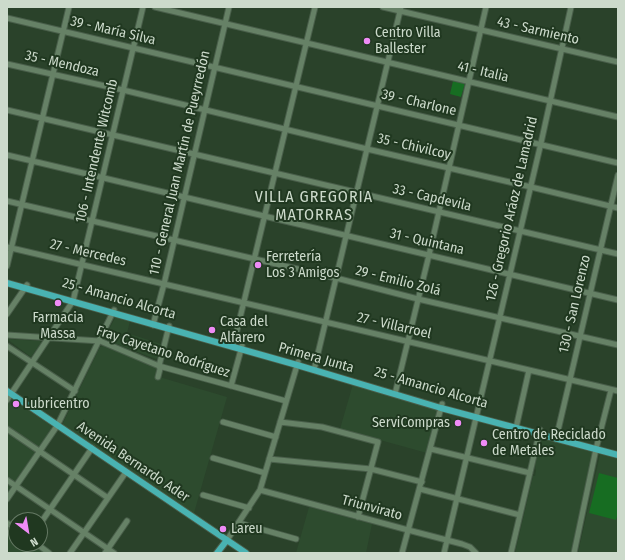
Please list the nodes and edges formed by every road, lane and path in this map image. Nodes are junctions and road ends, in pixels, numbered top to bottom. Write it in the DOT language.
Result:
graph roads {
  1 [pos="69,7"];
  2 [pos="143,7"];
  3 [pos="155,7"];
  4 [pos="229,7"];
  5 [pos="315,7"];
  6 [pos="383,7"];
  7 [pos="486,7"];
  8 [pos="571,7"];
  9 [pos="400,9"];
  10 [pos="7,18"];
  11 [pos="225,23"];
  12 [pos="480,30"];
  13 [pos="63,31"];
  14 [pos="306,42"];
  15 [pos="134,48"];
  16 [pos="561,49"];
  17 [pos="388,61"];
  18 [pos="618,62"];
  19 [pos="7,64"];
  20 [pos="214,67"];
  21 [pos="53,75"];
  22 [pos="469,81"];
  23 [pos="296,86"];
  24 [pos="123,90"];
  25 [pos="550,100"];
  26 [pos="377,105"];
  27 [pos="7,110"];
  28 [pos="204,110"];
  29 [pos="618,117"];
  30 [pos="42,119"];
  31 [pos="458,124"];
  32 [pos="286,129"];
  33 [pos="113,134"];
  34 [pos="541,143"];
  35 [pos="367,149"];
  36 [pos="194,153"];
  37 [pos="7,155"];
  38 [pos="32,161"];
  39 [pos="618,162"];
  40 [pos="449,168"];
  41 [pos="275,174"];
  42 [pos="618,175"];
  43 [pos="102,178"];
  44 [pos="531,187"];
  45 [pos="356,192"];
  46 [pos="184,197"];
  47 [pos="7,201"];
  48 [pos="22,205"];
  49 [pos="610,207"];
  50 [pos="618,208"];
  51 [pos="438,212"];
  52 [pos="266,216"];
  53 [pos="93,222"];
  54 [pos="520,230"];
  55 [pos="346,235"];
  56 [pos="173,240"];
  57 [pos="9,247"];
  58 [pos="600,250"];
  59 [pos="618,254"];
  60 [pos="429,255"];
  61 [pos="255,260"];
  62 [pos="83,264"];
  63 [pos="7,266"];
  64 [pos="510,274"];
  65 [pos="336,278"];
  66 [pos="7,281"];
  67 [pos="164,284"];
  68 [pos="26,286"];
  69 [pos="590,293"];
  70 [pos="418,299"];
  71 [pos="74,300"];
  72 [pos="618,300"];
  73 [pos="244,303"];
  74 [pos="113,311"];
  75 [pos="7,314"];
  76 [pos="500,318"];
  77 [pos="326,322"];
  78 [pos="154,323"];
  79 [pos="169,328"];
  80 [pos="7,335"];
  81 [pos="581,336"];
  82 [pos="49,337"];
  83 [pos="100,341"];
  84 [pos="408,341"];
  85 [pos="618,345"];
  86 [pos="7,346"];
  87 [pos="234,346"];
  88 [pos="241,348"];
  89 [pos="489,361"];
  90 [pos="33,363"];
  91 [pos="297,363"];
  92 [pos="159,366"];
  93 [pos="315,368"];
  94 [pos="529,370"];
  95 [pos="158,377"];
  96 [pos="570,380"];
  97 [pos="230,386"];
  98 [pos="611,390"];
  99 [pos="75,391"];
  100 [pos="395,392"];
  101 [pos="618,392"];
  102 [pos="9,393"];
  103 [pos="7,400"];
  104 [pos="286,401"];
  105 [pos="442,406"];
  106 [pos="476,415"];
  107 [pos="223,422"];
  108 [pos="280,422"];
  109 [pos="57,426"];
  110 [pos="516,426"];
  111 [pos="7,429"];
  112 [pos="540,432"];
  113 [pos="276,437"];
  114 [pos="557,437"];
  115 [pos="92,448"];
  116 [pos="597,448"];
  117 [pos="431,449"];
  118 [pos="39,451"];
  119 [pos="618,451"];
  120 [pos="618,455"];
  121 [pos="466,457"];
  122 [pos="213,458"];
  123 [pos="270,459"];
  124 [pos="371,469"];
  125 [pos="126,472"];
  126 [pos="265,473"];
  127 [pos="530,473"];
  128 [pos="74,475"];
  129 [pos="7,480"];
  130 [pos="422,482"];
  131 [pos="16,486"];
  132 [pos="260,490"];
  133 [pos="420,490"];
  134 [pos="203,495"];
  135 [pos="108,498"];
  136 [pos="7,499"];
  137 [pos="456,499"];
  138 [pos="249,508"];
  139 [pos="50,509"];
  140 [pos="48,512"];
  141 [pos="520,515"];
  142 [pos="358,517"];
  143 [pos="128,520"];
  144 [pos="239,523"];
  145 [pos="408,530"];
  146 [pos="84,532"];
  147 [pos="227,540"];
  148 [pos="296,540"];
  149 [pos="446,541"];
  150 [pos="106,551"];
  151 [pos="70,553"];
  152 [pos="114,553"];
  153 [pos="217,553"];
  154 [pos="246,553"];
  155 [pos="402,553"];
  156 [pos="444,553"];
  157 [pos="476,553"];
  158 [pos="511,553"];
  159 [pos="574,553"];
  1 -- 13 [label="street"];
  2 -- 15 [label="street, 106 - Intendente Witcomb"];
  3 -- 11 [label="street, 41 - Italia"];
  4 -- 11 [label="street, 110 - General Juan Martín de Pueyrredón"];
  5 -- 14 [label="street"];
  6 -- 9 [label="street, 43 - Sarmiento"];
  7 -- 12 [label="street"];
  8 -- 16 [label="street, 126 - Gregorio Aráoz de Lamadrid"];
  9 -- 12 [label="street, 43 - Sarmiento"];
  9 -- 17 [label="street"];
  10 -- 13 [label="street, 39 - María Silva"];
  11 -- 14 [label="street, 41 - Italia"];
  11 -- 20 [label="street, 110 - General Juan Martín de Pueyrredón"];
  12 -- 16 [label="street, 43 - Sarmiento"];
  12 -- 22 [label="street"];
  13 -- 15 [label="street, 39 - María Silva"];
  13 -- 21 [label="street"];
  14 -- 17 [label="street, 41 - Italia"];
  14 -- 23 [label="street"];
  15 -- 20 [label="street, 39 - María Silva"];
  15 -- 24 [label="street, 106 - Intendente Witcomb"];
  16 -- 18 [label="street, 43 - Sarmiento"];
  16 -- 25 [label="street, 126 - Gregorio Aráoz de Lamadrid"];
  17 -- 22 [label="street, 41 - Italia"];
  17 -- 26 [label="street"];
  19 -- 21 [label="street, 35 - Mendoza"];
  20 -- 23 [label="street, 39 - Charlone"];
  20 -- 28 [label="street, 110 - General Juan Martín de Pueyrredón"];
  21 -- 24 [label="street, 35 - Mendoza"];
  21 -- 30 [label="street"];
  22 -- 25 [label="street, 41 - Italia"];
  22 -- 31 [label="street"];
  23 -- 26 [label="street, 39 - Charlone"];
  23 -- 32 [label="street"];
  24 -- 28 [label="street, 35 - Mendoza"];
  24 -- 33 [label="street, 106 - Intendente Witcomb"];
  25 -- 29 [label="street, 41 - Italia"];
  25 -- 34 [label="street, 126 - Gregorio Aráoz de Lamadrid"];
  26 -- 31 [label="street, 39 - Charlone"];
  26 -- 35 [label="street"];
  27 -- 30 [label="street, 33 - Capdevila"];
  28 -- 32 [label="street, 35 - Chivilcoy"];
  28 -- 36 [label="street, 110 - General Juan Martín de Pueyrredón"];
  30 -- 33 [label="street, 33 - Capdevila"];
  30 -- 38 [label="street"];
  31 -- 34 [label="street, 39 - Charlone"];
  31 -- 40 [label="street"];
  32 -- 35 [label="street, 35 - Chivilcoy"];
  32 -- 41 [label="street"];
  33 -- 36 [label="street, 33 - Capdevila"];
  33 -- 43 [label="street, 106 - Intendente Witcomb"];
  34 -- 39 [label="street, 39 - Charlone"];
  34 -- 44 [label="street, 126 - Gregorio Aráoz de Lamadrid"];
  35 -- 40 [label="street, 35 - Chivilcoy"];
  35 -- 45 [label="street"];
  36 -- 41 [label="street, 33 - Capdevila"];
  36 -- 46 [label="street, 110 - General Juan Martín de Pueyrredón"];
  37 -- 38 [label="street, 31 - Quintana"];
  38 -- 43 [label="street, 31 - Quintana"];
  38 -- 48 [label="street"];
  40 -- 44 [label="street, 35 - Chivilcoy"];
  40 -- 51 [label="street"];
  41 -- 45 [label="street, 33 - Capdevila"];
  41 -- 52 [label="street"];
  42 -- 49 [label="street, 130 - San Lorenzo"];
  43 -- 46 [label="street, 31 - Quintana"];
  43 -- 53 [label="street, 106 - Intendente Witcomb"];
  44 -- 49 [label="street, 35 - Chivilcoy"];
  44 -- 54 [label="street, 126 - Gregorio Aráoz de Lamadrid"];
  45 -- 51 [label="street, 33 - Capdevila"];
  45 -- 55 [label="street"];
  46 -- 52 [label="street, 31 - Quintana"];
  46 -- 56 [label="street, 110 - General Juan Martín de Pueyrredón"];
  47 -- 48 [label="street, 29 - Emilio Zolá"];
  48 -- 53 [label="street, 29 - Emilio Zolá"];
  48 -- 57 [label="street"];
  49 -- 50 [label="street, 35 - Chivilcoy"];
  49 -- 58 [label="street, 130 - San Lorenzo"];
  51 -- 54 [label="street, 33 - Capdevila"];
  51 -- 60 [label="street"];
  52 -- 55 [label="street, 31 - Quintana"];
  52 -- 61 [label="street"];
  53 -- 56 [label="street, 29 - Emilio Zolá"];
  53 -- 62 [label="street, 106 - Intendente Witcomb"];
  54 -- 58 [label="street, 33 - Capdevila"];
  54 -- 64 [label="street, 126 - Gregorio Aráoz de Lamadrid"];
  55 -- 60 [label="street, 31 - Quintana"];
  55 -- 65 [label="street"];
  56 -- 61 [label="street, 29 - Emilio Zolá"];
  56 -- 67 [label="street, 110 - General Juan Martín de Pueyrredón"];
  57 -- 62 [label="street, 27 - Mercedes"];
  57 -- 63 [label="street"];
  58 -- 59 [label="street, 33 - Capdevila"];
  58 -- 69 [label="street, 130 - San Lorenzo"];
  60 -- 64 [label="street, 31 - Quintana"];
  60 -- 70 [label="street"];
  61 -- 65 [label="street, 29 - Emilio Zolá"];
  61 -- 73 [label="street"];
  62 -- 67 [label="street, 27 - Mercedes"];
  62 -- 71 [label="street, 106 - Intendente Witcomb"];
  64 -- 69 [label="street, 31 - Quintana"];
  64 -- 76 [label="street, 126 - Gregorio Aráoz de Lamadrid"];
  65 -- 70 [label="street, 29 - Emilio Zolá"];
  65 -- 77 [label="street"];
  66 -- 68 [label="main road, Primera Junta"];
  67 -- 73 [label="street, 27 - Villarroel"];
  67 -- 78 [label="street, 110 - General Juan Martín de Pueyrredón"];
  68 -- 71 [label="main road, Primera Junta"];
  68 -- 75 [label="street"];
  69 -- 72 [label="street, 31 - Quintana"];
  69 -- 81 [label="street, 130 - San Lorenzo"];
  70 -- 76 [label="street, 29 - Emilio Zolá"];
  70 -- 84 [label="street"];
  71 -- 74 [label="main road, Primera Junta"];
  71 -- 82 [label="street, 106 - Intendente Witcomb"];
  73 -- 77 [label="street, 27 - Villarroel"];
  73 -- 87 [label="street"];
  74 -- 78 [label="main road, Primera Junta"];
  74 -- 83 [label="street"];
  76 -- 81 [label="street, 29 - Emilio Zolá"];
  76 -- 89 [label="street, 126 - Gregorio Aráoz de Lamadrid"];
  77 -- 84 [label="street, 27 - Villarroel"];
  77 -- 93 [label="street"];
  78 -- 79 [label="main road, Primera Junta"];
  79 -- 87 [label="main road, Primera Junta"];
  79 -- 92 [label="street"];
  80 -- 82 [label="street, Fray Cayetano Rodríguez"];
  81 -- 85 [label="street, 29 - Emilio Zolá"];
  81 -- 96 [label="street, 130 - San Lorenzo"];
  82 -- 83 [label="street, Fray Cayetano Rodríguez"];
  82 -- 90 [label="street, 106 - Intendente Witcomb"];
  83 -- 92 [label="street, Fray Cayetano Rodríguez"];
  83 -- 99 [label="street"];
  84 -- 89 [label="street, 27 - Villarroel"];
  84 -- 100 [label="street"];
  86 -- 90 [label="street"];
  87 -- 88 [label="main road, Primera Junta"];
  88 -- 91 [label="main road, Primera Junta"];
  88 -- 97 [label="street"];
  89 -- 94 [label="street, 27 - Villarroel"];
  89 -- 106 [label="street, 126 - Gregorio Aráoz de Lamadrid"];
  90 -- 99 [label="street"];
  90 -- 102 [label="street, 106 - Intendente Witcomb"];
  91 -- 93 [label="main road, Primera Junta"];
  91 -- 104 [label="street"];
  92 -- 95 [label="street"];
  92 -- 97 [label="street, Fray Cayetano Rodríguez"];
  93 -- 100 [label="main road, Primera Junta"];
  94 -- 96 [label="street, 27 - Villarroel"];
  94 -- 110 [label="street"];
  96 -- 98 [label="street, 27 - Villarroel"];
  96 -- 114 [label="street, 130 - San Lorenzo"];
  97 -- 104 [label="street, Fray Cayetano Rodríguez"];
  98 -- 101 [label="street, 27 - Villarroel"];
  98 -- 116 [label="street"];
  99 -- 109 [label="street"];
  100 -- 105 [label="main road, Primera Junta"];
  102 -- 103 [label="street, 106 - Intendente Witcomb"];
  102 -- 109 [label="main road, Avenida Bernardo Ader"];
  104 -- 108 [label="street"];
  105 -- 106 [label="main road, Primera Junta"];
  105 -- 117 [label="street"];
  106 -- 110 [label="main road, Primera Junta"];
  106 -- 121 [label="street, 126 - Gregorio Aráoz de Lamadrid"];
  107 -- 113 [label="street"];
  108 -- 113 [label="street"];
  108 -- 124 [label="street"];
  109 -- 115 [label="main road, Avenida Bernardo Ader"];
  109 -- 118 [label="street"];
  110 -- 112 [label="main road, Primera Junta"];
  111 -- 118 [label="street"];
  112 -- 114 [label="main road, Primera Junta"];
  112 -- 127 [label="street"];
  113 -- 123 [label="street"];
  114 -- 116 [label="main road, Primera Junta"];
  115 -- 125 [label="main road, Avenida Bernardo Ader"];
  115 -- 128 [label="street"];
  116 -- 119 [label="main road"];
  116 -- 120 [label="main road, Primera Junta"];
  116 -- 159 [label="street"];
  117 -- 121 [label="street"];
  117 -- 130 [label="street"];
  118 -- 128 [label="street"];
  118 -- 131 [label="street"];
  121 -- 127 [label="street"];
  121 -- 137 [label="street, 126 - Gregorio Aráoz de Lamadrid"];
  122 -- 126 [label="street"];
  123 -- 124 [label="street"];
  123 -- 126 [label="street"];
  124 -- 130 [label="street"];
  124 -- 142 [label="street"];
  125 -- 135 [label="street"];
  125 -- 147 [label="main road, Avenida Bernardo Ader"];
  126 -- 132 [label="street"];
  127 -- 141 [label="street"];
  128 -- 135 [label="street"];
  128 -- 139 [label="street"];
  129 -- 131 [label="street"];
  130 -- 133 [label="street"];
  131 -- 136 [label="street"];
  131 -- 139 [label="street"];
  132 -- 138 [label="street"];
  132 -- 142 [label="street, Triunvirato"];
  133 -- 137 [label="street"];
  133 -- 145 [label="street"];
  134 -- 138 [label="street"];
  135 -- 146 [label="street"];
  137 -- 141 [label="street"];
  137 -- 149 [label="street, 126 - Gregorio Aráoz de Lamadrid"];
  138 -- 144 [label="street"];
  139 -- 140 [label="street"];
  139 -- 146 [label="street"];
  141 -- 158 [label="street"];
  142 -- 145 [label="street, Triunvirato"];
  143 -- 150 [label="street"];
  144 -- 147 [label="street"];
  144 -- 148 [label="street"];
  145 -- 149 [label="street, Triunvirato"];
  145 -- 155 [label="street"];
  146 -- 150 [label="street"];
  146 -- 151 [label="street"];
  147 -- 153 [label="main road"];
  147 -- 154 [label="main road, Avenida Bernardo Ader"];
  149 -- 156 [label="street, 126 - Gregorio Aráoz de Lamadrid"];
  149 -- 157 [label="street, Triunvirato"];
  150 -- 152 [label="street"];
}
